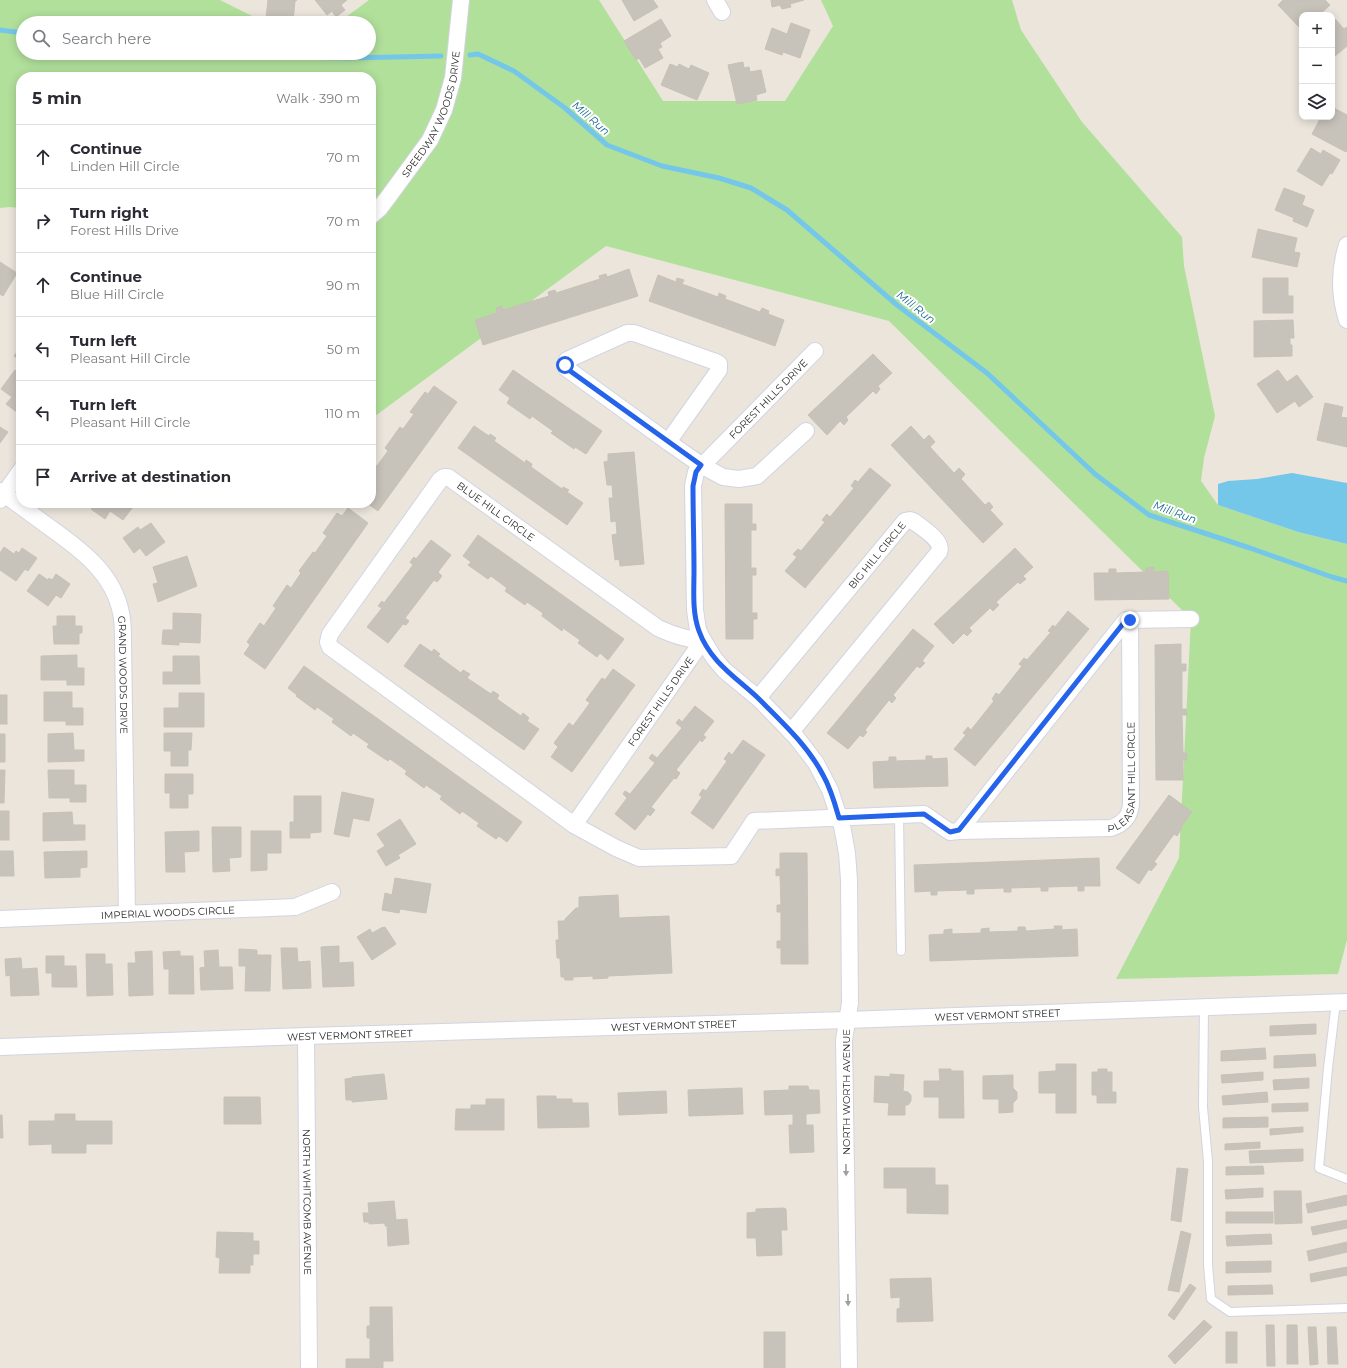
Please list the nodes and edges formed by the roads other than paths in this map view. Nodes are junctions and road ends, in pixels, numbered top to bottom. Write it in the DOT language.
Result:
graph roads {
  1 [pos="461,0"];
  2 [pos="376,212"];
  3 [pos="1347,245"];
  4 [pos="1347,320"];
  5 [pos="815,351"];
  6 [pos="806,431"];
  7 [pos="668,442"];
  8 [pos="701,465"];
  9 [pos="16,476"];
  10 [pos="1,495"];
  11 [pos="16,505"];
  12 [pos="20,508"];
  13 [pos="1191,619"];
  14 [pos="1130,620"];
  15 [pos="703,640"];
  16 [pos="758,698"];
  17 [pos="791,732"];
  18 [pos="899,815"];
  19 [pos="839,818"];
  20 [pos="574,825"];
  21 [pos="959,830"];
  22 [pos="332,892"];
  23 [pos="127,914"];
  24 [pos="0,919"];
  25 [pos="901,951"];
  26 [pos="1341,1002"];
  27 [pos="1204,1007"];
  28 [pos="847,1020"];
  29 [pos="306,1036"];
  30 [pos="0,1047"];
  31 [pos="1347,1179"];
  32 [pos="1347,1308"];
  33 [pos="309,1368"];
  34 [pos="849,1368"];
  1 -- 2 [label="street, SPEEDWAY WOODS DRIVE"];
  3 -- 4 [label="street"];
  5 -- 8 [label="street, FOREST HILLS DRIVE"];
  6 -- 8 [label="street"];
  7 -- 7 [label="street"];
  7 -- 8 [label="street"];
  8 -- 15 [label="street, FOREST HILLS DRIVE"];
  9 -- 10 [label="street"];
  10 -- 11 [label="street, GRAND WOODS DRIVE"];
  12 -- 23 [label="street, GRAND WOODS DRIVE"];
  13 -- 14 [label="street"];
  14 -- 21 [label="street"];
  14 -- 21 [label="street, PLEASANT HILL CIRCLE"];
  15 -- 16 [label="street"];
  15 -- 20 [label="street, FOREST HILLS DRIVE"];
  15 -- 20 [label="street, BLUE HILL CIRCLE"];
  16 -- 17 [label="street"];
  16 -- 17 [label="street, BIG HILL CIRCLE"];
  17 -- 19 [label="street"];
  18 -- 19 [label="street, PLEASANT HILL CIRCLE"];
  18 -- 21 [label="street, PLEASANT HILL CIRCLE"];
  18 -- 25 [label="lane"];
  19 -- 20 [label="street, PLEASANT HILL CIRCLE"];
  19 -- 28 [label="street, NORTH WORTH AVENUE"];
  22 -- 23 [label="street, IMPERIAL WOODS CIRCLE"];
  23 -- 24 [label="street, IMPERIAL WOODS CIRCLE"];
  26 -- 27 [label="street, WEST VERMONT STREET"];
  26 -- 31 [label="lane"];
  27 -- 28 [label="street, WEST VERMONT STREET"];
  27 -- 32 [label="lane"];
  28 -- 29 [label="street, WEST VERMONT STREET"];
  28 -- 34 [label="street, NORTH WORTH AVENUE, one-way"];
  29 -- 30 [label="street, WEST VERMONT STREET"];
  29 -- 33 [label="street, NORTH WHITCOMB AVENUE"];
}
